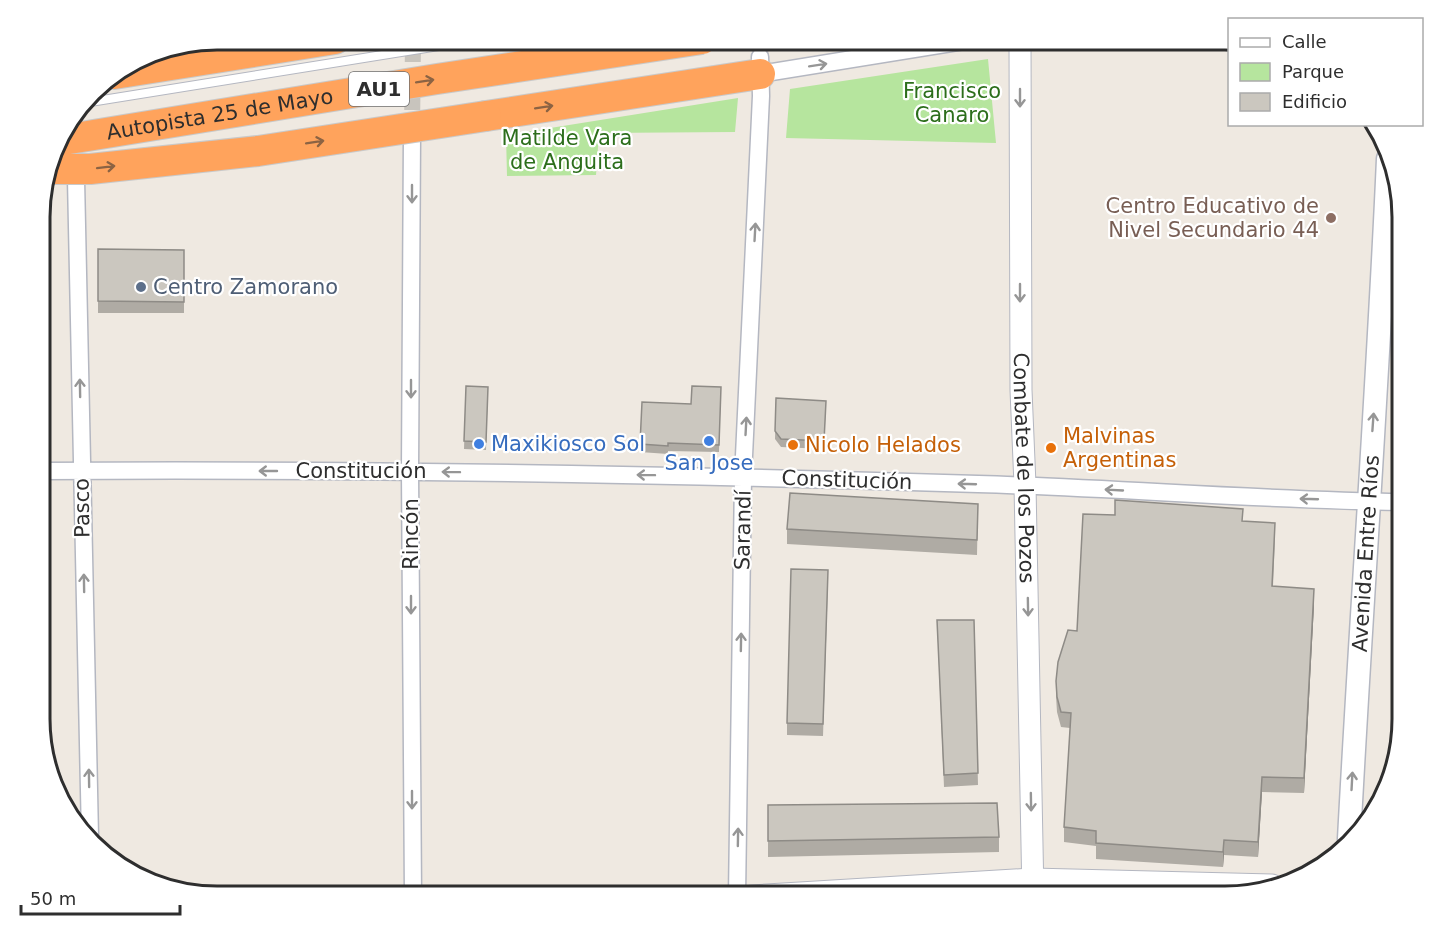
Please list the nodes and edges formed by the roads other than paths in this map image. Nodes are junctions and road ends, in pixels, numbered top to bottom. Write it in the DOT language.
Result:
graph roads {
  1 [pos="265,50"];
  2 [pos="414,50"];
  3 [pos="629,50"];
  4 [pos="888,50"];
  5 [pos="1020,50"];
  6 [pos="760,66"];
  7 [pos="136,70"];
  8 [pos="96,101"];
  9 [pos="412,135"];
  10 [pos="69,139"];
  11 [pos="56,169"];
  12 [pos="76,179"];
  13 [pos="1387,180"];
  14 [pos="50,471"];
  15 [pos="81,471"];
  16 [pos="410,471"];
  17 [pos="744,477"];
  18 [pos="1025,486"];
  19 [pos="1368,501"];
  20 [pos="1391,502"];
  21 [pos="90,827"];
  22 [pos="1350,830"];
  23 [pos="737,885"];
  24 [pos="1033,885"];
  25 [pos="413,886"];
  1 -- 7 [label="highway"];
  2 -- 8 [label="lane, bridge"];
  10 -- 3 [label="highway, Autopista 25 de Mayo / AU1, one-way, bridge"];
  6 -- 4 [label="street, one-way"];
  5 -- 18 [label="street, Combate de los Pozos, one-way"];
  11 -- 6 [label="highway, one-way, bridge"];
  17 -- 6 [label="street, Sarandí, one-way"];
  9 -- 16 [label="street, Rincón, one-way"];
  15 -- 12 [label="street, Pasco, one-way"];
  19 -- 13 [label="main road, Avenida Entre Ríos, one-way"];
  14 -- 15 [label="street, Constitución"];
  16 -- 15 [label="street, Constitución, one-way"];
  21 -- 15 [label="street, Pasco, one-way"];
  17 -- 16 [label="street, Constitución, one-way"];
  16 -- 25 [label="street, Rincón, one-way"];
  18 -- 17 [label="street, Constitución, one-way"];
  23 -- 17 [label="street, Sarandí, one-way"];
  19 -- 18 [label="street, Constitución, one-way"];
  18 -- 24 [label="street, Combate de los Pozos, one-way"];
  19 -- 20 [label="street, Constitución"];
  22 -- 19 [label="main road, Avenida Entre Ríos, one-way"];
}
